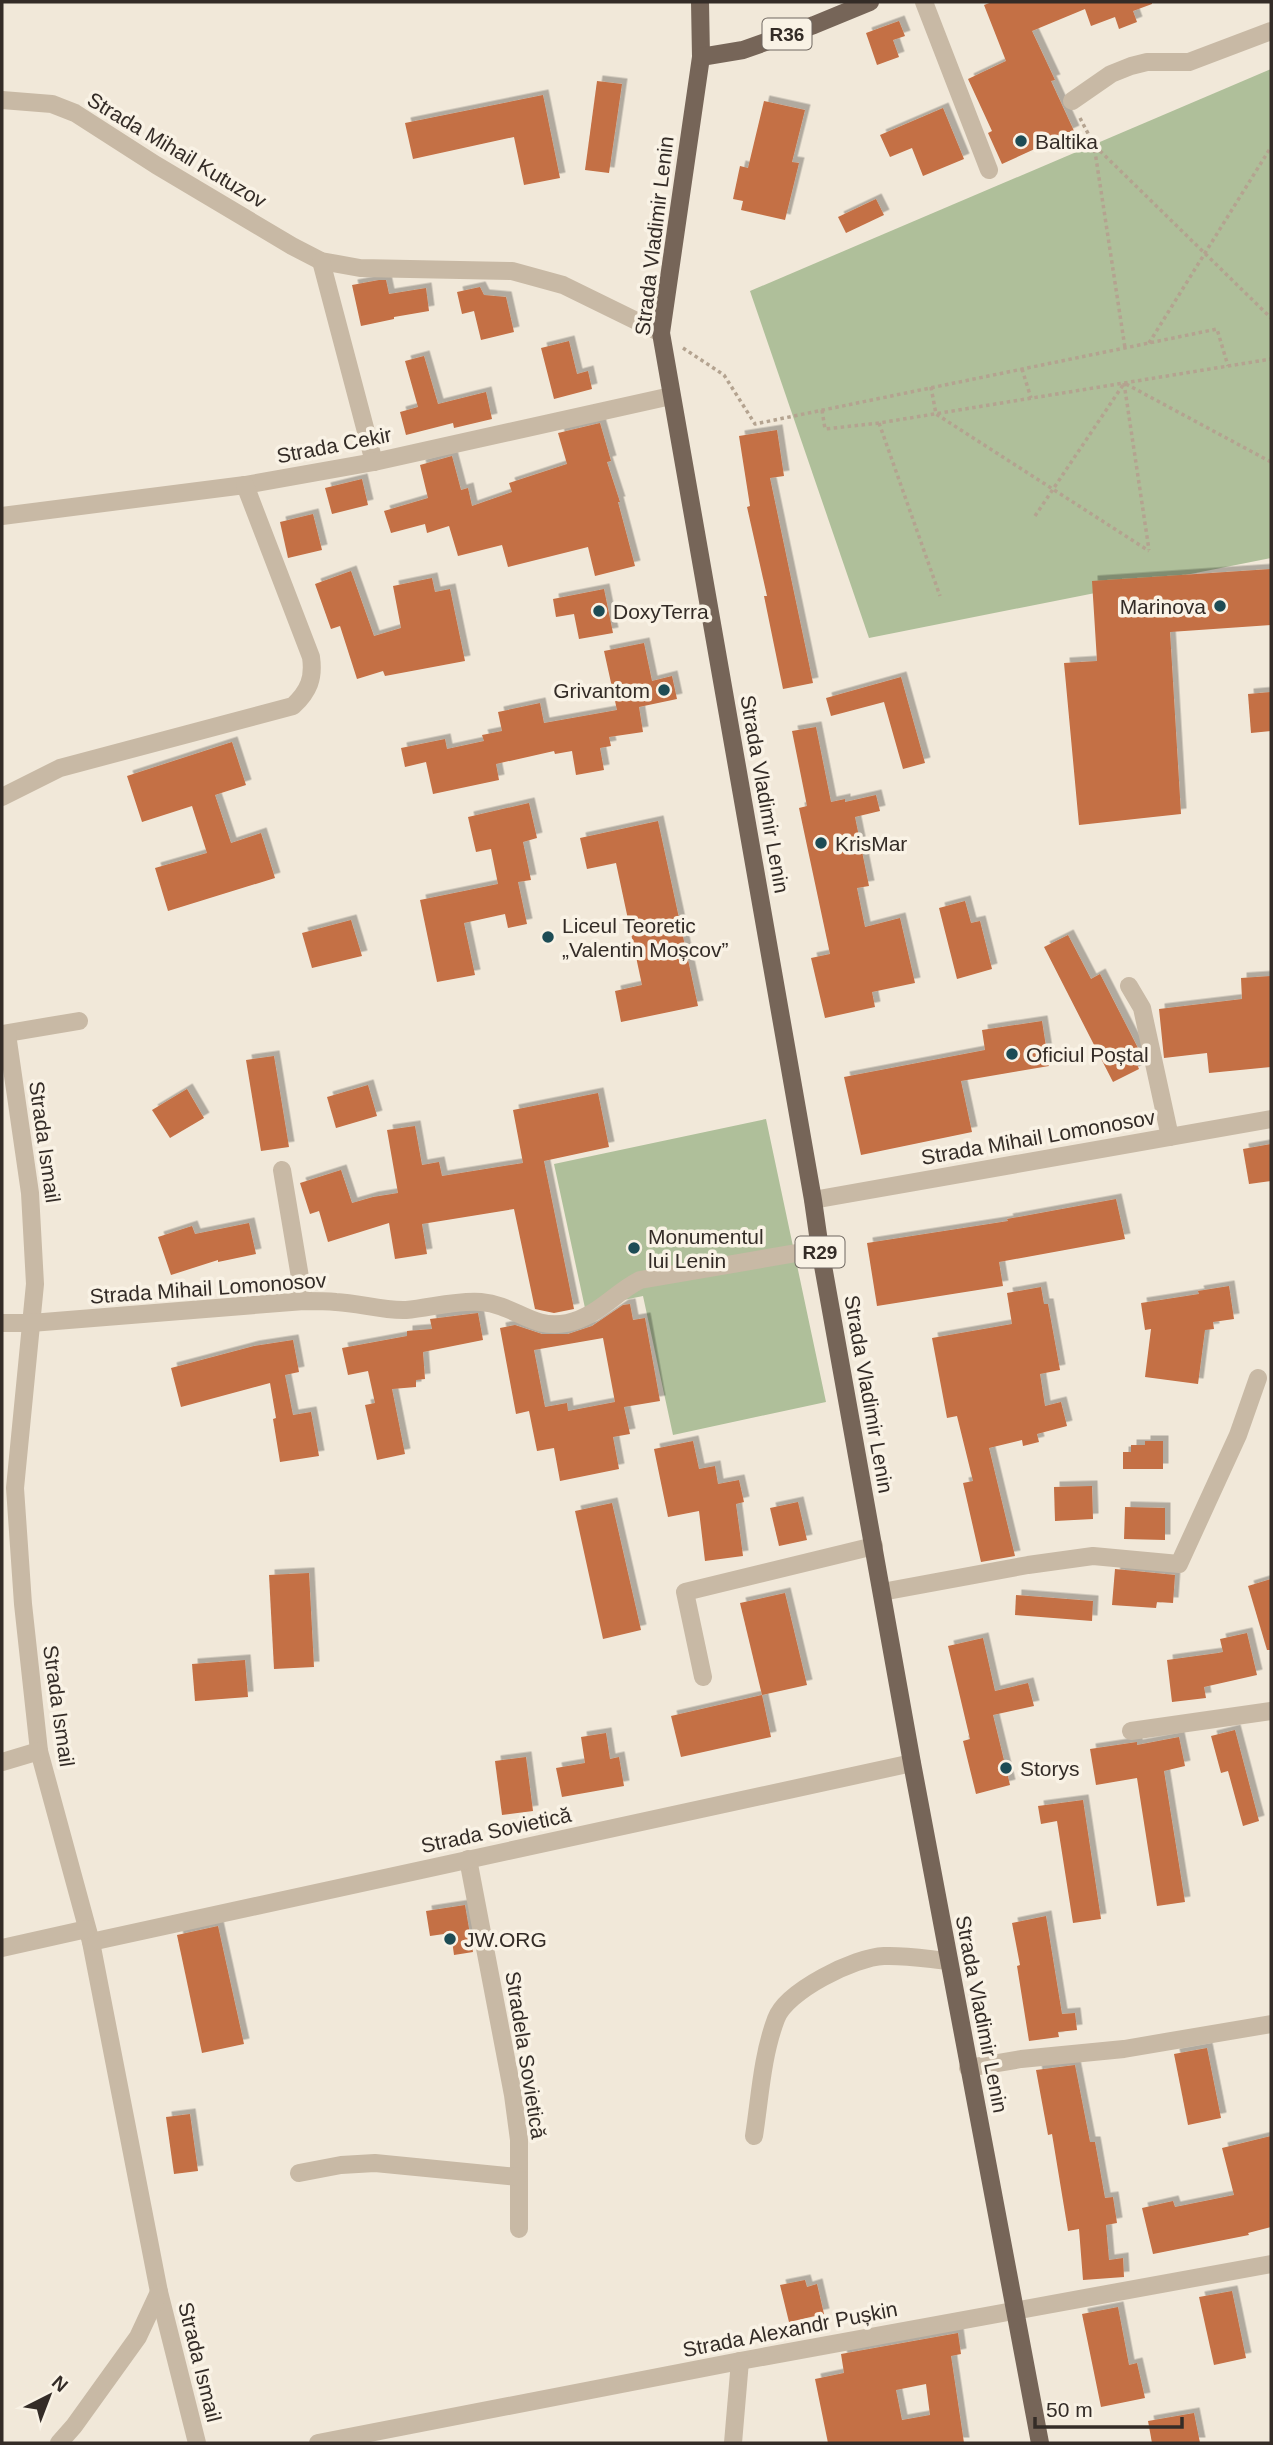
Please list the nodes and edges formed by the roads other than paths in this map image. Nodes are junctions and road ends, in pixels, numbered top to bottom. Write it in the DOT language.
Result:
graph roads {
  1 [pos="700,2"];
  2 [pos="870,2"];
  3 [pos="924,2"];
  4 [pos="1271,31"];
  5 [pos="701,57"];
  6 [pos="2,100"];
  7 [pos="1072,102"];
  8 [pos="989,170"];
  9 [pos="321,261"];
  10 [pos="661,333"];
  11 [pos="671,396"];
  12 [pos="374,462"];
  13 [pos="245,485"];
  14 [pos="2,516"];
  15 [pos="2,797"];
  16 [pos="1129,986"];
  17 [pos="79,1021"];
  18 [pos="4,1034"];
  19 [pos="1271,1119"];
  20 [pos="1170,1137"];
  21 [pos="282,1170"];
  22 [pos="813,1200"];
  23 [pos="820,1249"];
  24 [pos="304,1301"];
  25 [pos="2,1323"];
  26 [pos="31,1323"];
  27 [pos="1258,1378"];
  28 [pos="874,1546"];
  29 [pos="882,1592"];
  30 [pos="703,1677"];
  31 [pos="1271,1711"];
  32 [pos="1131,1731"];
  33 [pos="39,1751"];
  34 [pos="2,1762"];
  35 [pos="912,1763"];
  36 [pos="468,1859"];
  37 [pos="89,1936"];
  38 [pos="2,1948"];
  39 [pos="949,1961"];
  40 [pos="1271,2024"];
  41 [pos="968,2068"];
  42 [pos="754,2136"];
  43 [pos="299,2173"];
  44 [pos="518,2177"];
  45 [pos="519,2229"];
  46 [pos="1271,2264"];
  47 [pos="159,2292"];
  48 [pos="1015,2311"];
  49 [pos="740,2361"];
  50 [pos="59,2443"];
  51 [pos="197,2443"];
  52 [pos="318,2443"];
  53 [pos="733,2443"];
  54 [pos="1041,2443"];
  1 -- 5 [label="main road, Strada Vladimir Lenin / R29"];
  2 -- 5 [label="main road, R36"];
  3 -- 8 [label="street"];
  4 -- 7 [label="street"];
  5 -- 10 [label="main road, Strada Vladimir Lenin / R29"];
  6 -- 9 [label="street, Strada Mihail Kutuzov"];
  9 -- 10 [label="street, Strada Mihail Kutuzov"];
  9 -- 12 [label="street"];
  10 -- 11 [label="main road, Strada Vladimir Lenin / R29"];
  11 -- 12 [label="street, Strada Cekir"];
  11 -- 22 [label="main road, Strada Vladimir Lenin / R29"];
  12 -- 13 [label="street, Strada Cekir"];
  13 -- 14 [label="street, Strada Cekir"];
  13 -- 15 [label="street"];
  16 -- 20 [label="street"];
  17 -- 18 [label="street"];
  18 -- 26 [label="street, Strada Ismail"];
  19 -- 20 [label="street, Strada Mihail Lomonosov"];
  20 -- 22 [label="street, Strada Mihail Lomonosov"];
  21 -- 24 [label="street"];
  22 -- 23 [label="main road, Strada Vladimir Lenin / R29"];
  23 -- 24 [label="street, Strada Mihail Lomonosov"];
  23 -- 28 [label="main road, Strada Vladimir Lenin / R29"];
  24 -- 26 [label="street, Strada Mihail Lomonosov"];
  25 -- 26 [label="street, Strada Mihail Lomonosov"];
  26 -- 33 [label="street, Strada Ismail"];
  27 -- 29 [label="street"];
  28 -- 29 [label="main road, Strada Vladimir Lenin / R29"];
  28 -- 30 [label="street"];
  29 -- 35 [label="main road, Strada Vladimir Lenin / R29"];
  31 -- 32 [label="street"];
  33 -- 34 [label="street"];
  33 -- 37 [label="street, Strada Ismail"];
  35 -- 36 [label="street, Strada Sovietică"];
  35 -- 39 [label="main road, Strada Vladimir Lenin / R29"];
  36 -- 37 [label="street, Strada Sovietică"];
  36 -- 44 [label="street, Stradela Sovietică"];
  37 -- 38 [label="street, Strada Sovietică"];
  37 -- 47 [label="street, Strada Ismail"];
  39 -- 41 [label="main road, Strada Vladimir Lenin / R29"];
  39 -- 42 [label="street"];
  40 -- 41 [label="street"];
  41 -- 48 [label="main road, Strada Vladimir Lenin / R29"];
  43 -- 44 [label="street"];
  44 -- 45 [label="street, Stradela Sovietică"];
  46 -- 48 [label="street, Strada Alexandr Pușkin"];
  47 -- 50 [label="street, Strada Ismail"];
  47 -- 51 [label="street, Strada Ismail"];
  48 -- 49 [label="street, Strada Alexandr Pușkin"];
  48 -- 54 [label="main road, Strada Vladimir Lenin / R29"];
  49 -- 52 [label="street, Strada Alexandr Pușkin"];
  49 -- 53 [label="street"];
}
